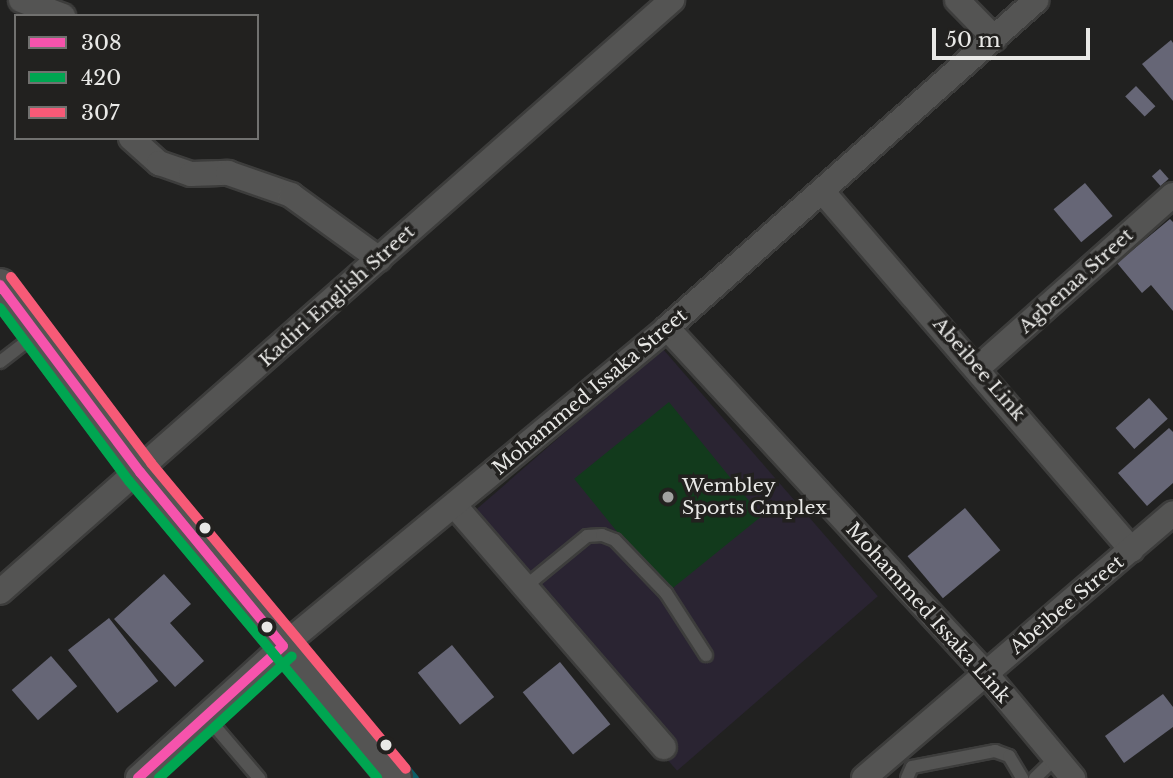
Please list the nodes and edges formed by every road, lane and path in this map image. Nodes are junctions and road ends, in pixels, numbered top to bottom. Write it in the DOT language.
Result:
graph roads {
  1 [pos="21,0"];
  2 [pos="672,0"];
  3 [pos="957,0"];
  4 [pos="1037,0"];
  5 [pos="58,14"];
  6 [pos="995,39"];
  7 [pos="133,140"];
  8 [pos="822,191"];
  9 [pos="1173,195"];
  10 [pos="379,259"];
  11 [pos="0,285"];
  12 [pos="667,328"];
  13 [pos="35,335"];
  14 [pos="0,362"];
  15 [pos="979,368"];
  16 [pos="140,472"];
  17 [pos="455,506"];
  18 [pos="1173,513"];
  19 [pos="1132,550"];
  20 [pos="526,586"];
  21 [pos="0,592"];
  22 [pos="283,646"];
  23 [pos="706,655"];
  24 [pos="986,674"];
  25 [pos="206,716"];
  26 [pos="664,747"];
  27 [pos="1056,758"];
  28 [pos="138,778"];
  29 [pos="259,778"];
  30 [pos="395,778"];
  31 [pos="864,778"];
  32 [pos="907,778"];
  33 [pos="1021,778"];
  34 [pos="1035,778"];
  35 [pos="1073,778"];
  1 -- 5 [label="street"];
  2 -- 10 [label="street, Kadiri English Street"];
  3 -- 6 [label="street"];
  4 -- 6 [label="street, Mohammed Issaka Street"];
  6 -- 8 [label="street, Mohammed Issaka Street"];
  7 -- 10 [label="street"];
  8 -- 12 [label="street, Mohammed Issaka Street"];
  8 -- 15 [label="street, Abeibee Link"];
  9 -- 15 [label="street, Agbenaa Street"];
  10 -- 16 [label="street, Kadiri English Street"];
  11 -- 13 [label="street"];
  12 -- 17 [label="street, Mohammed Issaka Street"];
  12 -- 24 [label="street, Mohammed Issaka Link"];
  13 -- 14 [label="lane"];
  13 -- 16 [label="street"];
  15 -- 19 [label="street, Abeibee Link"];
  16 -- 21 [label="street, Kadiri English Street"];
  16 -- 22 [label="street"];
  17 -- 20 [label="street"];
  17 -- 22 [label="street, Mohammed Issaka Street"];
  18 -- 19 [label="street, Abeibee Street"];
  19 -- 24 [label="street, Abeibee Street"];
  20 -- 23 [label="lane"];
  20 -- 26 [label="street"];
  22 -- 25 [label="street, Mohammed Issaka Street"];
  22 -- 30 [label="street"];
  24 -- 27 [label="street, Mohammed Issaka Link"];
  24 -- 31 [label="street, Abeibee Street"];
  25 -- 28 [label="street, Mohammed Issaka Street"];
  25 -- 29 [label="lane"];
  27 -- 34 [label="lane"];
  27 -- 35 [label="street, Mohammed Issaka Link"];
  32 -- 33 [label="lane"];
}
